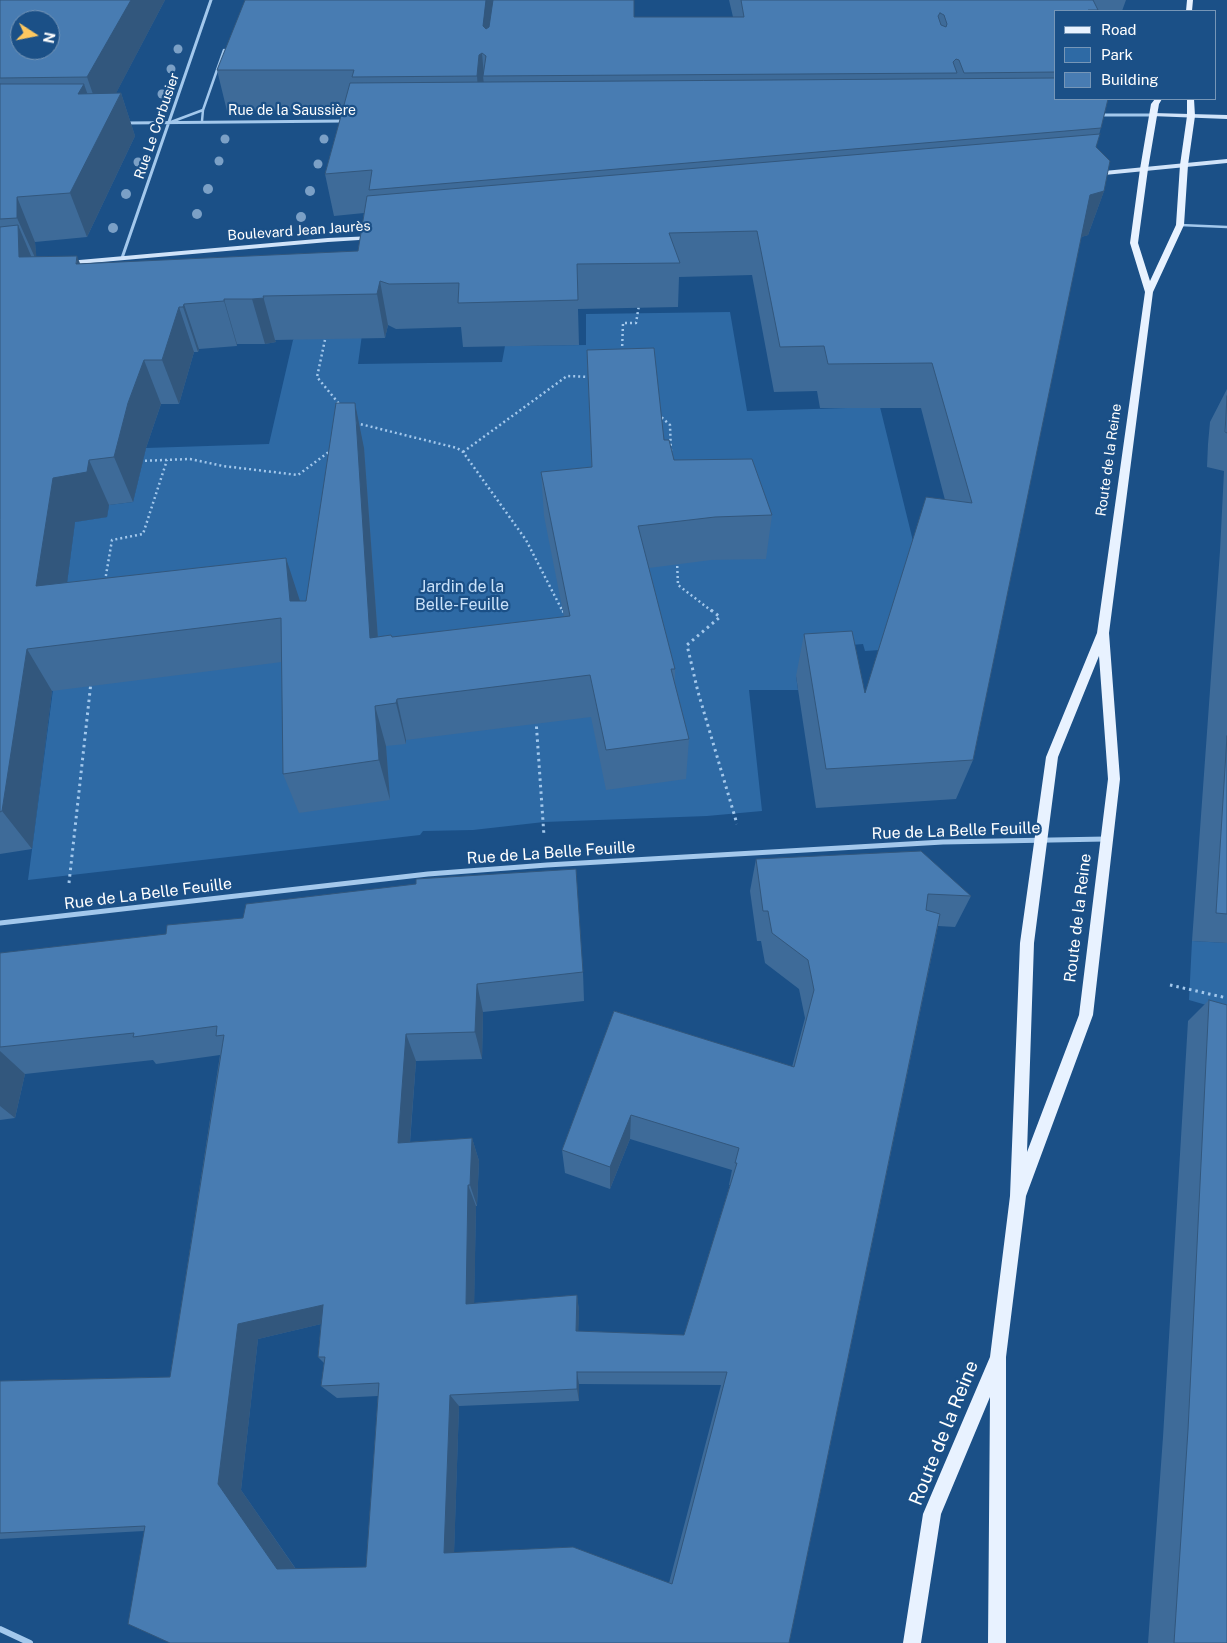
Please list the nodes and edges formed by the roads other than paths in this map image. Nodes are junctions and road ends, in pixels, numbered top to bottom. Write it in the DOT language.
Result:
graph roads {
  1 [pos="212,0"];
  2 [pos="224,50"];
  3 [pos="1157,100"];
  4 [pos="1190,100"];
  5 [pos="203,110"];
  6 [pos="1153,115"];
  7 [pos="1096,116"];
  8 [pos="1191,116"];
  9 [pos="1227,118"];
  10 [pos="202,121"];
  11 [pos="353,122"];
  12 [pos="120,123"];
  13 [pos="169,123"];
  14 [pos="1227,161"];
  15 [pos="1184,165"];
  16 [pos="1144,169"];
  17 [pos="1088,174"];
  18 [pos="1180,225"];
  19 [pos="1227,227"];
  20 [pos="382,237"];
  21 [pos="122,258"];
  22 [pos="57,264"];
  23 [pos="1149,292"];
  24 [pos="1103,633"];
  25 [pos="1107,838"];
  26 [pos="1041,840"];
  27 [pos="0,923"];
  28 [pos="1018,1196"];
  29 [pos="998,1357"];
  30 [pos="0,1629"];
  31 [pos="30,1643"];
  32 [pos="912,1643"];
  33 [pos="997,1643"];
  1 -- 13 [label="street, Rue Le Corbusier"];
  2 -- 5 [label="lane"];
  3 -- 6 [label="main road, Route de la Reine"];
  4 -- 8 [label="main road, Route de la Reine"];
  5 -- 10 [label="lane"];
  5 -- 13 [label="lane"];
  6 -- 7 [label="street"];
  6 -- 8 [label="street"];
  6 -- 16 [label="main road, Route de la Reine"];
  8 -- 9 [label="street"];
  8 -- 15 [label="main road, Route de la Reine"];
  10 -- 11 [label="street, Rue de la Saussière"];
  10 -- 13 [label="street, Rue de la Saussière"];
  12 -- 13 [label="street, Rue de la Saussière"];
  13 -- 21 [label="street, Rue Le Corbusier"];
  14 -- 15 [label="street"];
  15 -- 16 [label="street"];
  15 -- 18 [label="main road, Route de la Reine"];
  16 -- 17 [label="street"];
  16 -- 23 [label="main road, Route de la Reine"];
  18 -- 19 [label="lane"];
  18 -- 23 [label="main road, Route de la Reine"];
  20 -- 21 [label="street, Boulevard Jean Jaurès"];
  21 -- 22 [label="street, Boulevard Jean Jaurès"];
  23 -- 24 [label="main road, Route de la Reine"];
  24 -- 25 [label="main road, Route de la Reine"];
  24 -- 26 [label="main road, Route de la Reine"];
  25 -- 26 [label="street, Rue de La Belle Feuille"];
  25 -- 28 [label="main road, Route de la Reine"];
  26 -- 27 [label="street, Rue de La Belle Feuille"];
  26 -- 28 [label="main road, Route de la Reine"];
  28 -- 29 [label="main road, Route de la Reine"];
  29 -- 32 [label="main road, Route de la Reine"];
  29 -- 33 [label="main road, Route de la Reine"];
  30 -- 31 [label="street"];
}
